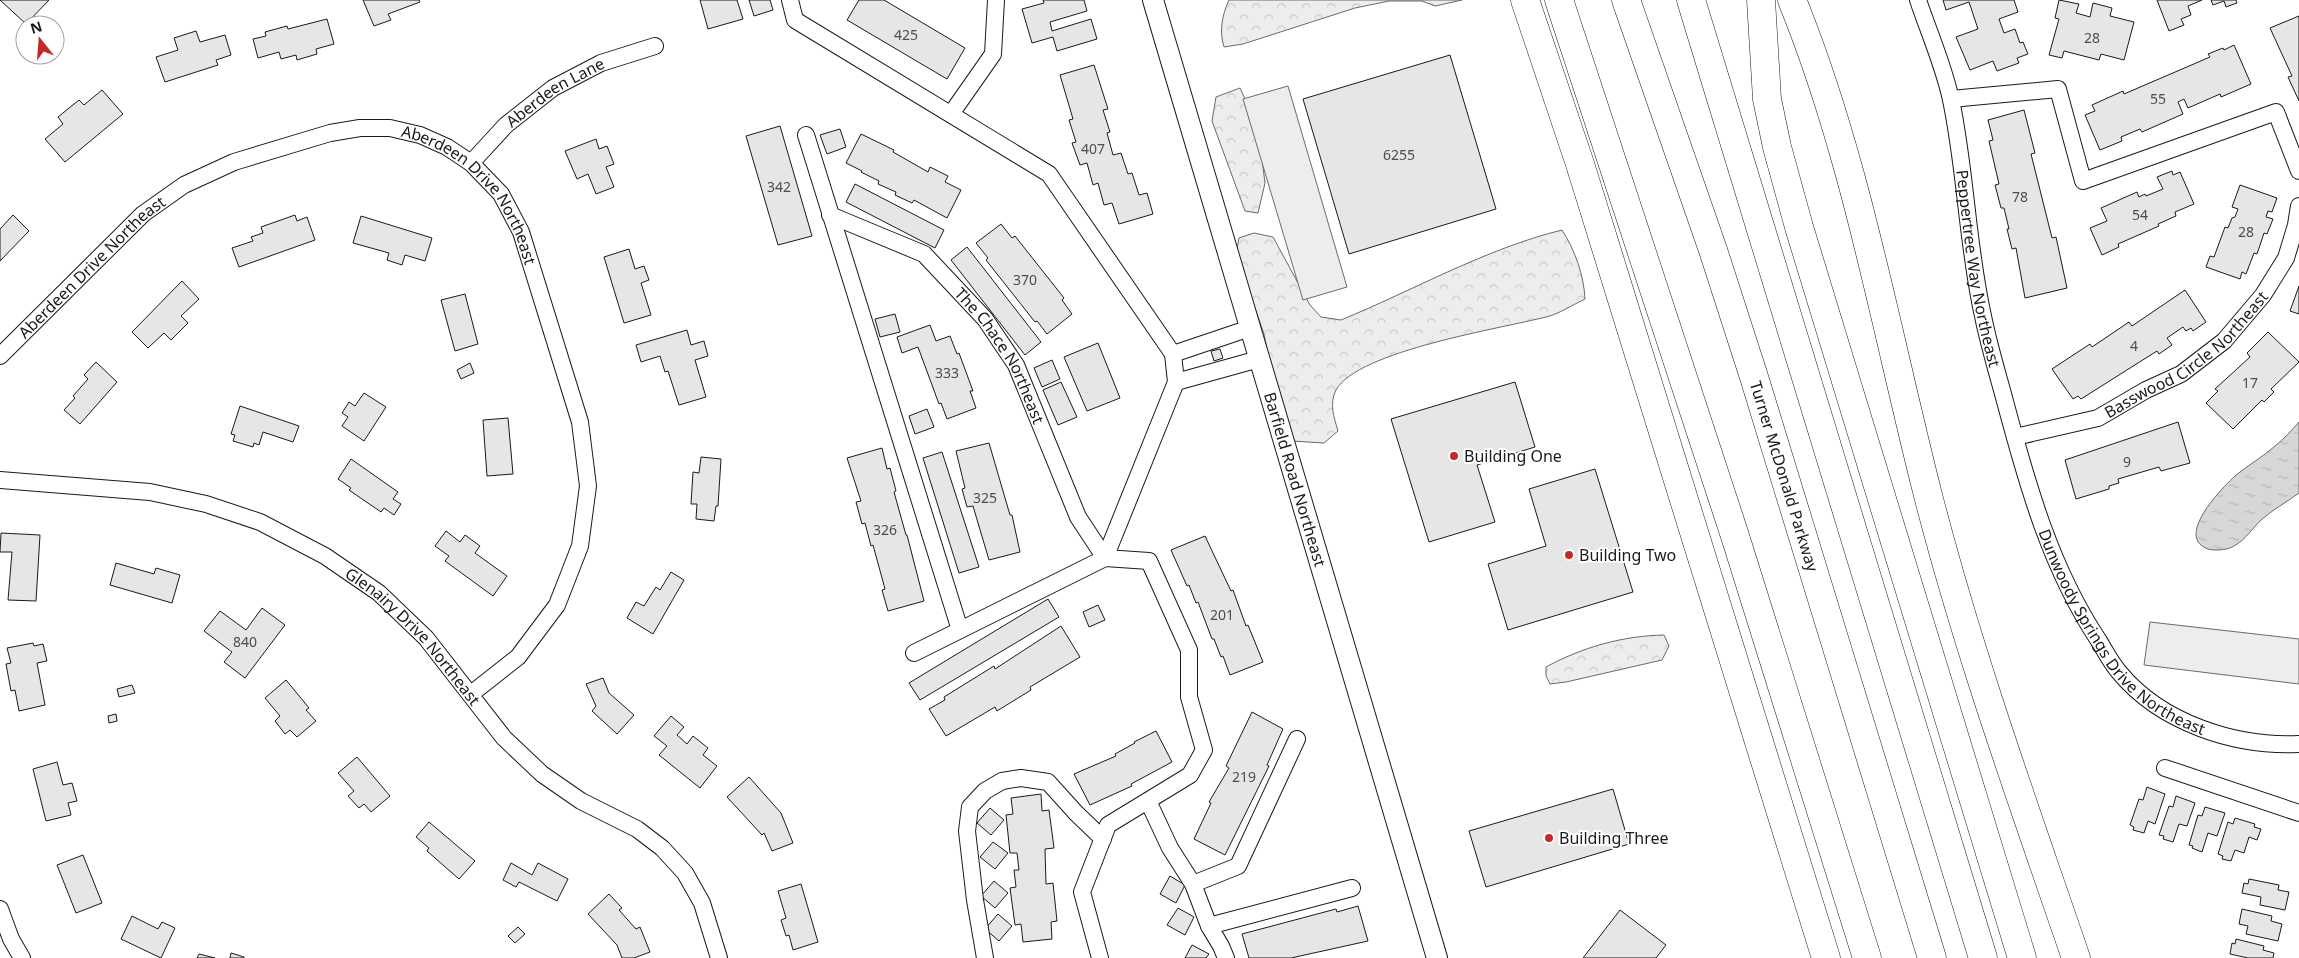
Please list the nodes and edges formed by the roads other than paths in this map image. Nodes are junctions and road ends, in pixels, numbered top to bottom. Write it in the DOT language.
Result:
graph roads {
  1 [pos="790,0"];
  2 [pos="996,0"];
  3 [pos="1153,0"];
  4 [pos="1525,0"];
  5 [pos="1559,0"];
  6 [pos="1626,0"];
  7 [pos="1691,0"];
  8 [pos="1761,0"];
  9 [pos="1792,0"];
  10 [pos="1918,0"];
  11 [pos="655,46"];
  12 [pos="1951,99"];
  13 [pos="951,114"];
  14 [pos="806,135"];
  15 [pos="471,162"];
  16 [pos="2299,170"];
  17 [pos="2299,206"];
  18 [pos="830,214"];
  19 [pos="1250,328"];
  20 [pos="1173,354"];
  21 [pos="0,356"];
  22 [pos="1259,359"];
  23 [pos="1176,382"];
  24 [pos="2015,437"];
  25 [pos="0,480"];
  26 [pos="1105,558"];
  27 [pos="960,630"];
  28 [pos="914,653"];
  29 [pos="471,694"];
  30 [pos="1297,740"];
  31 [pos="2299,744"];
  32 [pos="2165,768"];
  33 [pos="1148,801"];
  34 [pos="2299,813"];
  35 [pos="1103,839"];
  36 [pos="1193,884"];
  37 [pos="1352,888"];
  38 [pos="0,909"];
  39 [pos="1209,926"];
  40 [pos="22,958"];
  41 [pos="719,958"];
  42 [pos="985,958"];
  43 [pos="1100,958"];
  44 [pos="1226,958"];
  45 [pos="1437,958"];
  46 [pos="1826,958"];
  47 [pos="1867,958"];
  48 [pos="1932,958"];
  49 [pos="1983,958"];
  50 [pos="2022,958"];
  51 [pos="2076,958"];
  1 -- 13 [label="street"];
  2 -- 13 [label="street"];
  3 -- 19 [label="street, Barfield Road Northeast"];
  4 -- 46 [label="highway"];
  5 -- 47 [label="highway"];
  6 -- 48 [label="highway, Turner McDonald Parkway"];
  7 -- 49 [label="highway"];
  8 -- 50 [label="highway"];
  9 -- 51 [label="highway"];
  10 -- 12 [label="street, Peppertree Way Northeast"];
  11 -- 15 [label="street, Aberdeen Lane"];
  12 -- 16 [label="street"];
  12 -- 24 [label="street, Peppertree Way Northeast"];
  13 -- 20 [label="street"];
  14 -- 18 [label="street"];
  15 -- 21 [label="street, Aberdeen Drive Northeast"];
  15 -- 29 [label="street, Aberdeen Drive Northeast"];
  17 -- 24 [label="street, Basswood Circle Northeast"];
  18 -- 26 [label="street, The Chace Northeast"];
  18 -- 27 [label="street"];
  19 -- 20 [label="street"];
  19 -- 22 [label="street, Barfield Road Northeast"];
  20 -- 23 [label="street"];
  22 -- 23 [label="street"];
  22 -- 45 [label="street, Barfield Road Northeast"];
  23 -- 26 [label="street"];
  24 -- 31 [label="street, Dunwoody Springs Drive Northeast"];
  25 -- 29 [label="street, Glenairy Drive Northeast"];
  26 -- 27 [label="street"];
  26 -- 33 [label="street"];
  27 -- 28 [label="street"];
  29 -- 41 [label="street, Glenairy Drive Northeast"];
  30 -- 36 [label="street"];
  32 -- 34 [label="street"];
  33 -- 35 [label="street"];
  33 -- 36 [label="street"];
  35 -- 42 [label="street"];
  35 -- 43 [label="street"];
  36 -- 39 [label="street"];
  37 -- 39 [label="street"];
  38 -- 40 [label="street"];
  39 -- 44 [label="street"];
}
